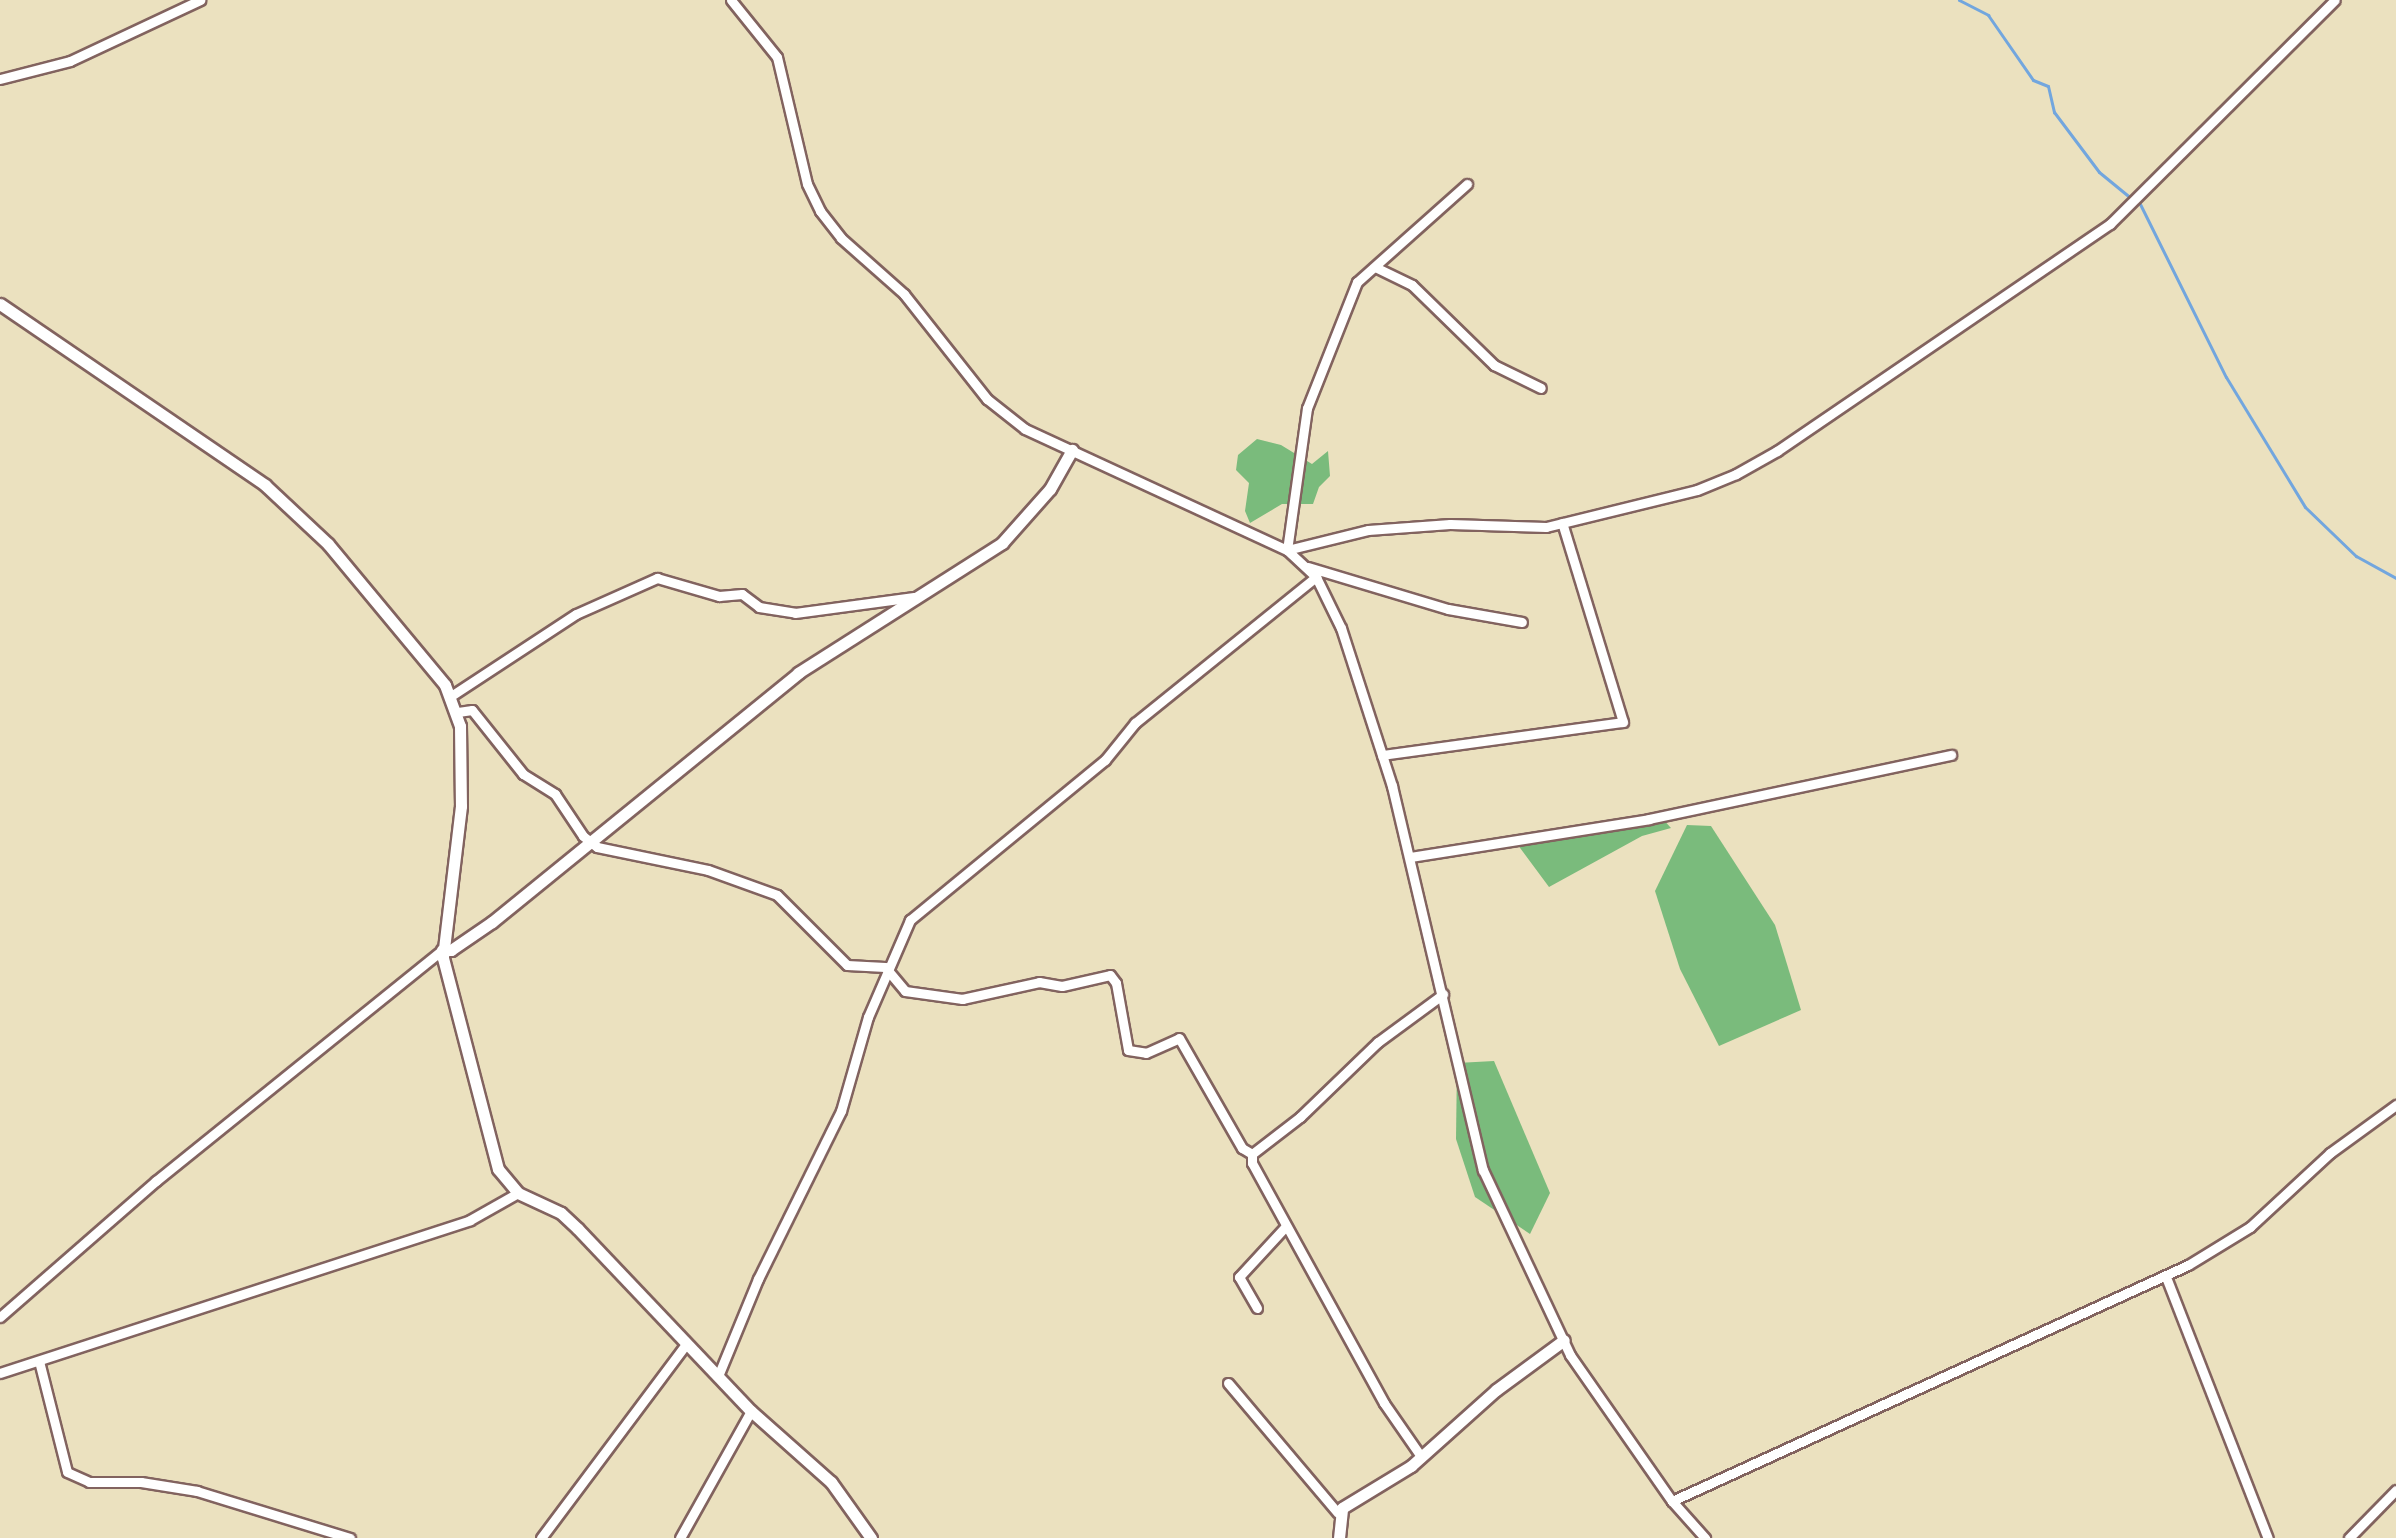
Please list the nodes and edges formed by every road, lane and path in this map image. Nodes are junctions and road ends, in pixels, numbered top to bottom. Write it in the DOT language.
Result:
graph roads {
  1 [pos="200,0"];
  2 [pos="731,0"];
  3 [pos="2335,0"];
  4 [pos="0,79"];
  5 [pos="1467,184"];
  6 [pos="1375,267"];
  7 [pos="0,304"];
  8 [pos="1541,388"];
  9 [pos="1072,450"];
  10 [pos="1562,523"];
  11 [pos="1287,550"];
  12 [pos="1305,566"];
  13 [pos="1316,577"];
  14 [pos="914,597"];
  15 [pos="1522,622"];
  16 [pos="451,696"];
  17 [pos="458,712"];
  18 [pos="1382,755"];
  19 [pos="1951,755"];
  20 [pos="591,842"];
  21 [pos="1410,857"];
  22 [pos="442,950"];
  23 [pos="890,971"];
  24 [pos="1443,994"];
  25 [pos="2396,1105"];
  26 [pos="1252,1154"];
  27 [pos="518,1193"];
  28 [pos="1286,1226"];
  29 [pos="2166,1277"];
  30 [pos="1257,1308"];
  31 [pos="0,1317"];
  32 [pos="1564,1340"];
  33 [pos="686,1344"];
  34 [pos="39,1361"];
  35 [pos="0,1373"];
  36 [pos="718,1376"];
  37 [pos="1228,1383"];
  38 [pos="751,1411"];
  39 [pos="1420,1455"];
  40 [pos="2396,1490"];
  41 [pos="1672,1501"];
  42 [pos="1338,1513"];
  43 [pos="350,1538"];
  44 [pos="541,1538"];
  45 [pos="680,1538"];
  46 [pos="871,1538"];
  47 [pos="1339,1538"];
  48 [pos="1705,1538"];
  49 [pos="2268,1538"];
  50 [pos="2349,1538"];
  1 -- 4 [label="street"];
  2 -- 9 [label="street"];
  3 -- 10 [label="street"];
  5 -- 6 [label="street"];
  6 -- 8 [label="street"];
  6 -- 11 [label="street"];
  7 -- 16 [label="street"];
  9 -- 11 [label="street"];
  9 -- 14 [label="street"];
  10 -- 11 [label="street"];
  10 -- 18 [label="street"];
  11 -- 12 [label="street"];
  12 -- 13 [label="street"];
  12 -- 15 [label="street"];
  13 -- 18 [label="street"];
  13 -- 23 [label="street"];
  14 -- 16 [label="street"];
  14 -- 20 [label="street"];
  16 -- 17 [label="street"];
  17 -- 20 [label="street"];
  17 -- 22 [label="street"];
  18 -- 21 [label="street"];
  19 -- 21 [label="street"];
  20 -- 22 [label="street"];
  20 -- 23 [label="street"];
  21 -- 24 [label="street"];
  22 -- 27 [label="street"];
  22 -- 31 [label="street"];
  23 -- 26 [label="street"];
  23 -- 36 [label="street"];
  24 -- 26 [label="street"];
  24 -- 32 [label="street"];
  25 -- 29 [label="street"];
  26 -- 28 [label="street"];
  27 -- 33 [label="street"];
  27 -- 34 [label="street"];
  28 -- 30 [label="street"];
  28 -- 39 [label="street"];
  29 -- 41 [label="street"];
  29 -- 49 [label="street"];
  32 -- 39 [label="street"];
  32 -- 41 [label="street"];
  33 -- 36 [label="street"];
  33 -- 44 [label="street"];
  34 -- 35 [label="street"];
  34 -- 43 [label="street"];
  36 -- 38 [label="street"];
  37 -- 42 [label="street"];
  38 -- 45 [label="street"];
  38 -- 46 [label="street"];
  39 -- 42 [label="street"];
  40 -- 50 [label="street"];
  41 -- 48 [label="street"];
  42 -- 47 [label="street"];
}
